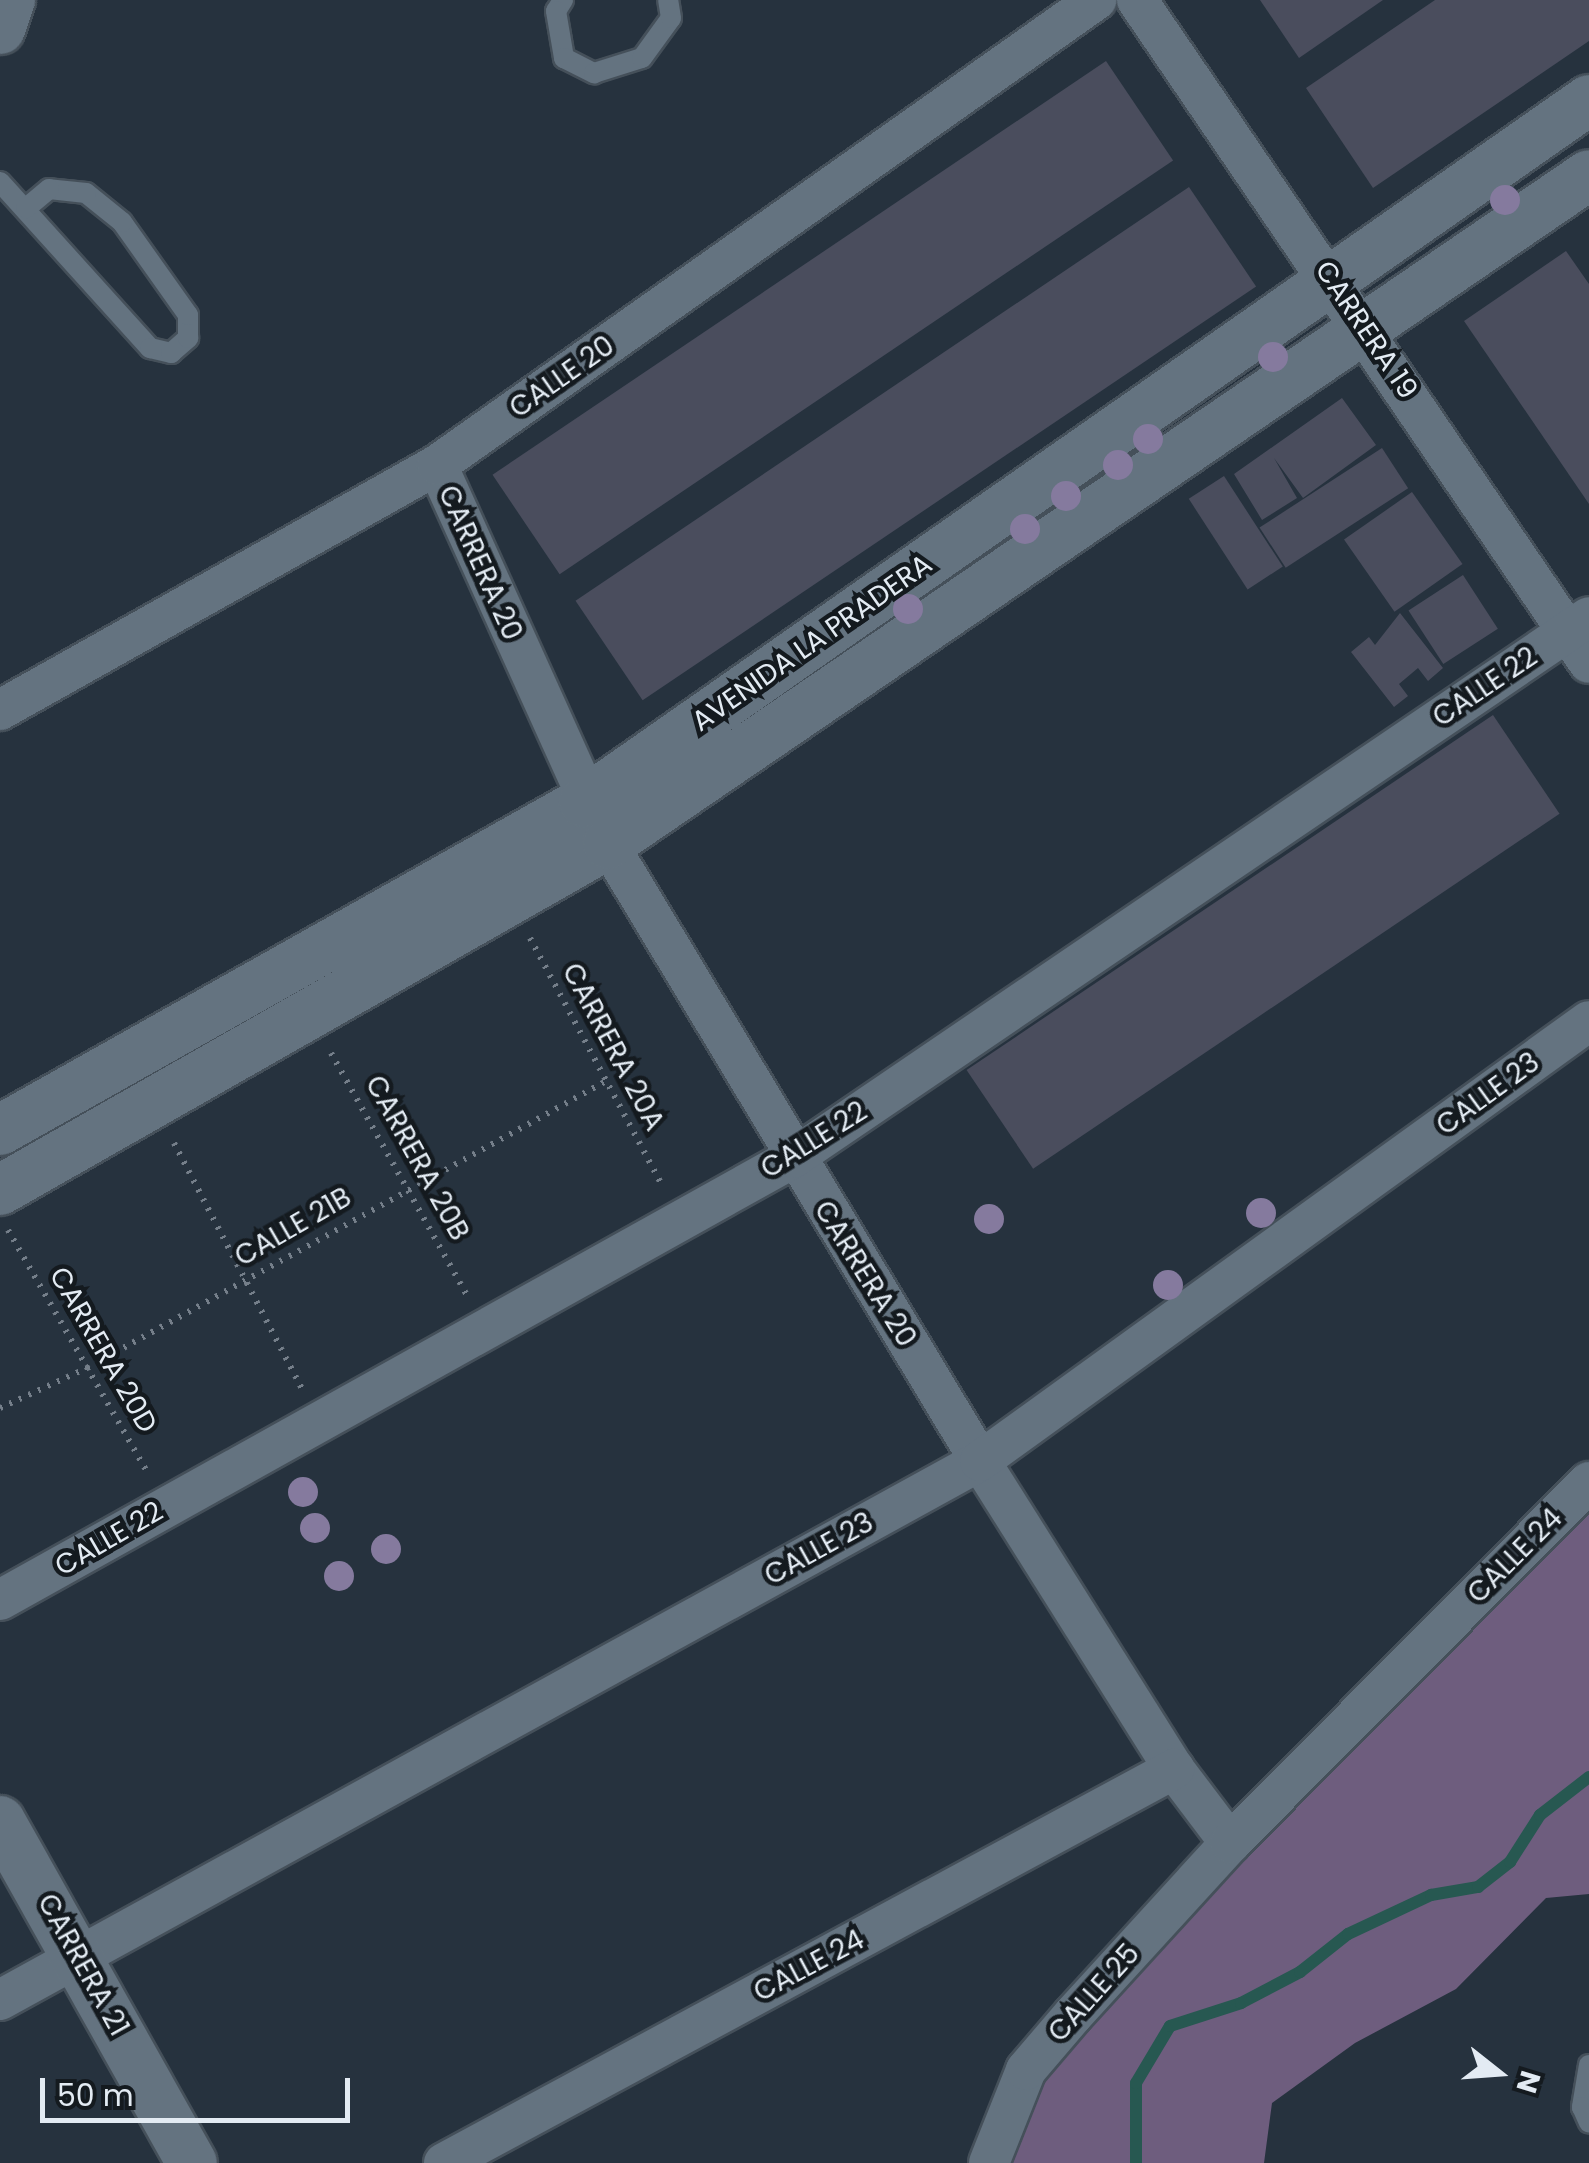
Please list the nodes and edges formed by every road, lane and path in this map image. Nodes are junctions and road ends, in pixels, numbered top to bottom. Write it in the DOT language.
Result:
graph roads {
  1 [pos="10,0"];
  2 [pos="562,0"];
  3 [pos="668,0"];
  4 [pos="1096,0"];
  5 [pos="1137,0"];
  6 [pos="0,29"];
  7 [pos="1589,100"];
  8 [pos="1589,175"];
  9 [pos="0,182"];
  10 [pos="26,208"];
  11 [pos="1333,280"];
  12 [pos="1368,332"];
  13 [pos="437,465"];
  14 [pos="1582,637"];
  15 [pos="0,710"];
  16 [pos="596,823"];
  17 [pos="508,898"];
  18 [pos="308,1013"];
  19 [pos="1589,1021"];
  20 [pos="606,1081"];
  21 [pos="152,1102"];
  22 [pos="0,1130"];
  23 [pos="793,1158"];
  24 [pos="408,1186"];
  25 [pos="0,1190"];
  26 [pos="0,1216"];
  27 [pos="679,1217"];
  28 [pos="250,1279"];
  29 [pos="484,1327"];
  30 [pos="87,1368"];
  31 [pos="0,1408"];
  32 [pos="318,1421"];
  33 [pos="980,1460"];
  34 [pos="1589,1482"];
  35 [pos="166,1506"];
  36 [pos="0,1600"];
  37 [pos="1174,1769"];
  38 [pos="0,1821"];
  39 [pos="1230,1843"];
  40 [pos="80,1956"];
  41 [pos="0,2000"];
  42 [pos="1589,2065"];
  43 [pos="1589,2123"];
  44 [pos="192,2163"];
  45 [pos="444,2163"];
  46 [pos="989,2163"];
  1 -- 6 [label="street"];
  2 -- 3 [label="lane"];
  4 -- 13 [label="street, CALLE 20"];
  5 -- 11 [label="street, CARRERA 19"];
  7 -- 11 [label="street, AVENIDA LA PRADERA"];
  8 -- 12 [label="street, AVENIDA LA PRADERA"];
  9 -- 10 [label="lane"];
  10 -- 10 [label="lane"];
  11 -- 12 [label="street, CARRERA 19"];
  11 -- 16 [label="street, AVENIDA LA PRADERA"];
  12 -- 14 [label="street, CARRERA 19"];
  12 -- 16 [label="street, AVENIDA LA PRADERA"];
  13 -- 15 [label="street, CALLE 20"];
  13 -- 16 [label="street, CARRERA 20"];
  14 -- 23 [label="street, CALLE 22"];
  16 -- 17 [label="street, AVENIDA LA PRADERA"];
  16 -- 22 [label="street, AVENIDA LA PRADERA"];
  16 -- 23 [label="street, CARRERA 20"];
  17 -- 18 [label="street, AVENIDA LA PRADERA"];
  17 -- 20 [label="path, CARRERA 20A"];
  18 -- 21 [label="street, AVENIDA LA PRADERA"];
  18 -- 24 [label="path, CARRERA 20B"];
  19 -- 33 [label="street, CALLE 23"];
  20 -- 24 [label="path, CALLE 21B"];
  20 -- 27 [label="path, CARRERA 20A"];
  21 -- 25 [label="street, AVENIDA LA PRADERA"];
  21 -- 28 [label="path"];
  23 -- 27 [label="street, CALLE 22"];
  23 -- 33 [label="street, CARRERA 20"];
  24 -- 28 [label="path, CALLE 21B"];
  24 -- 29 [label="path, CARRERA 20B"];
  26 -- 30 [label="path, CARRERA 20D"];
  27 -- 29 [label="street, CALLE 22"];
  28 -- 30 [label="path, CALLE 21B"];
  28 -- 32 [label="path"];
  29 -- 32 [label="street, CALLE 22"];
  30 -- 31 [label="path, CALLE 21B"];
  30 -- 35 [label="path, CARRERA 20D"];
  32 -- 35 [label="street, CALLE 22"];
  33 -- 37 [label="street, CARRERA 20"];
  33 -- 40 [label="street, CALLE 23"];
  34 -- 39 [label="street, CALLE 24"];
  35 -- 36 [label="street, CALLE 22"];
  37 -- 39 [label="street, CARRERA 20"];
  37 -- 45 [label="street, CALLE 24"];
  38 -- 40 [label="street, CARRERA 21"];
  39 -- 46 [label="street, CALLE 25"];
  40 -- 41 [label="street, CALLE 23"];
  40 -- 44 [label="street, CARRERA 21"];
  42 -- 43 [label="lane"];
}
